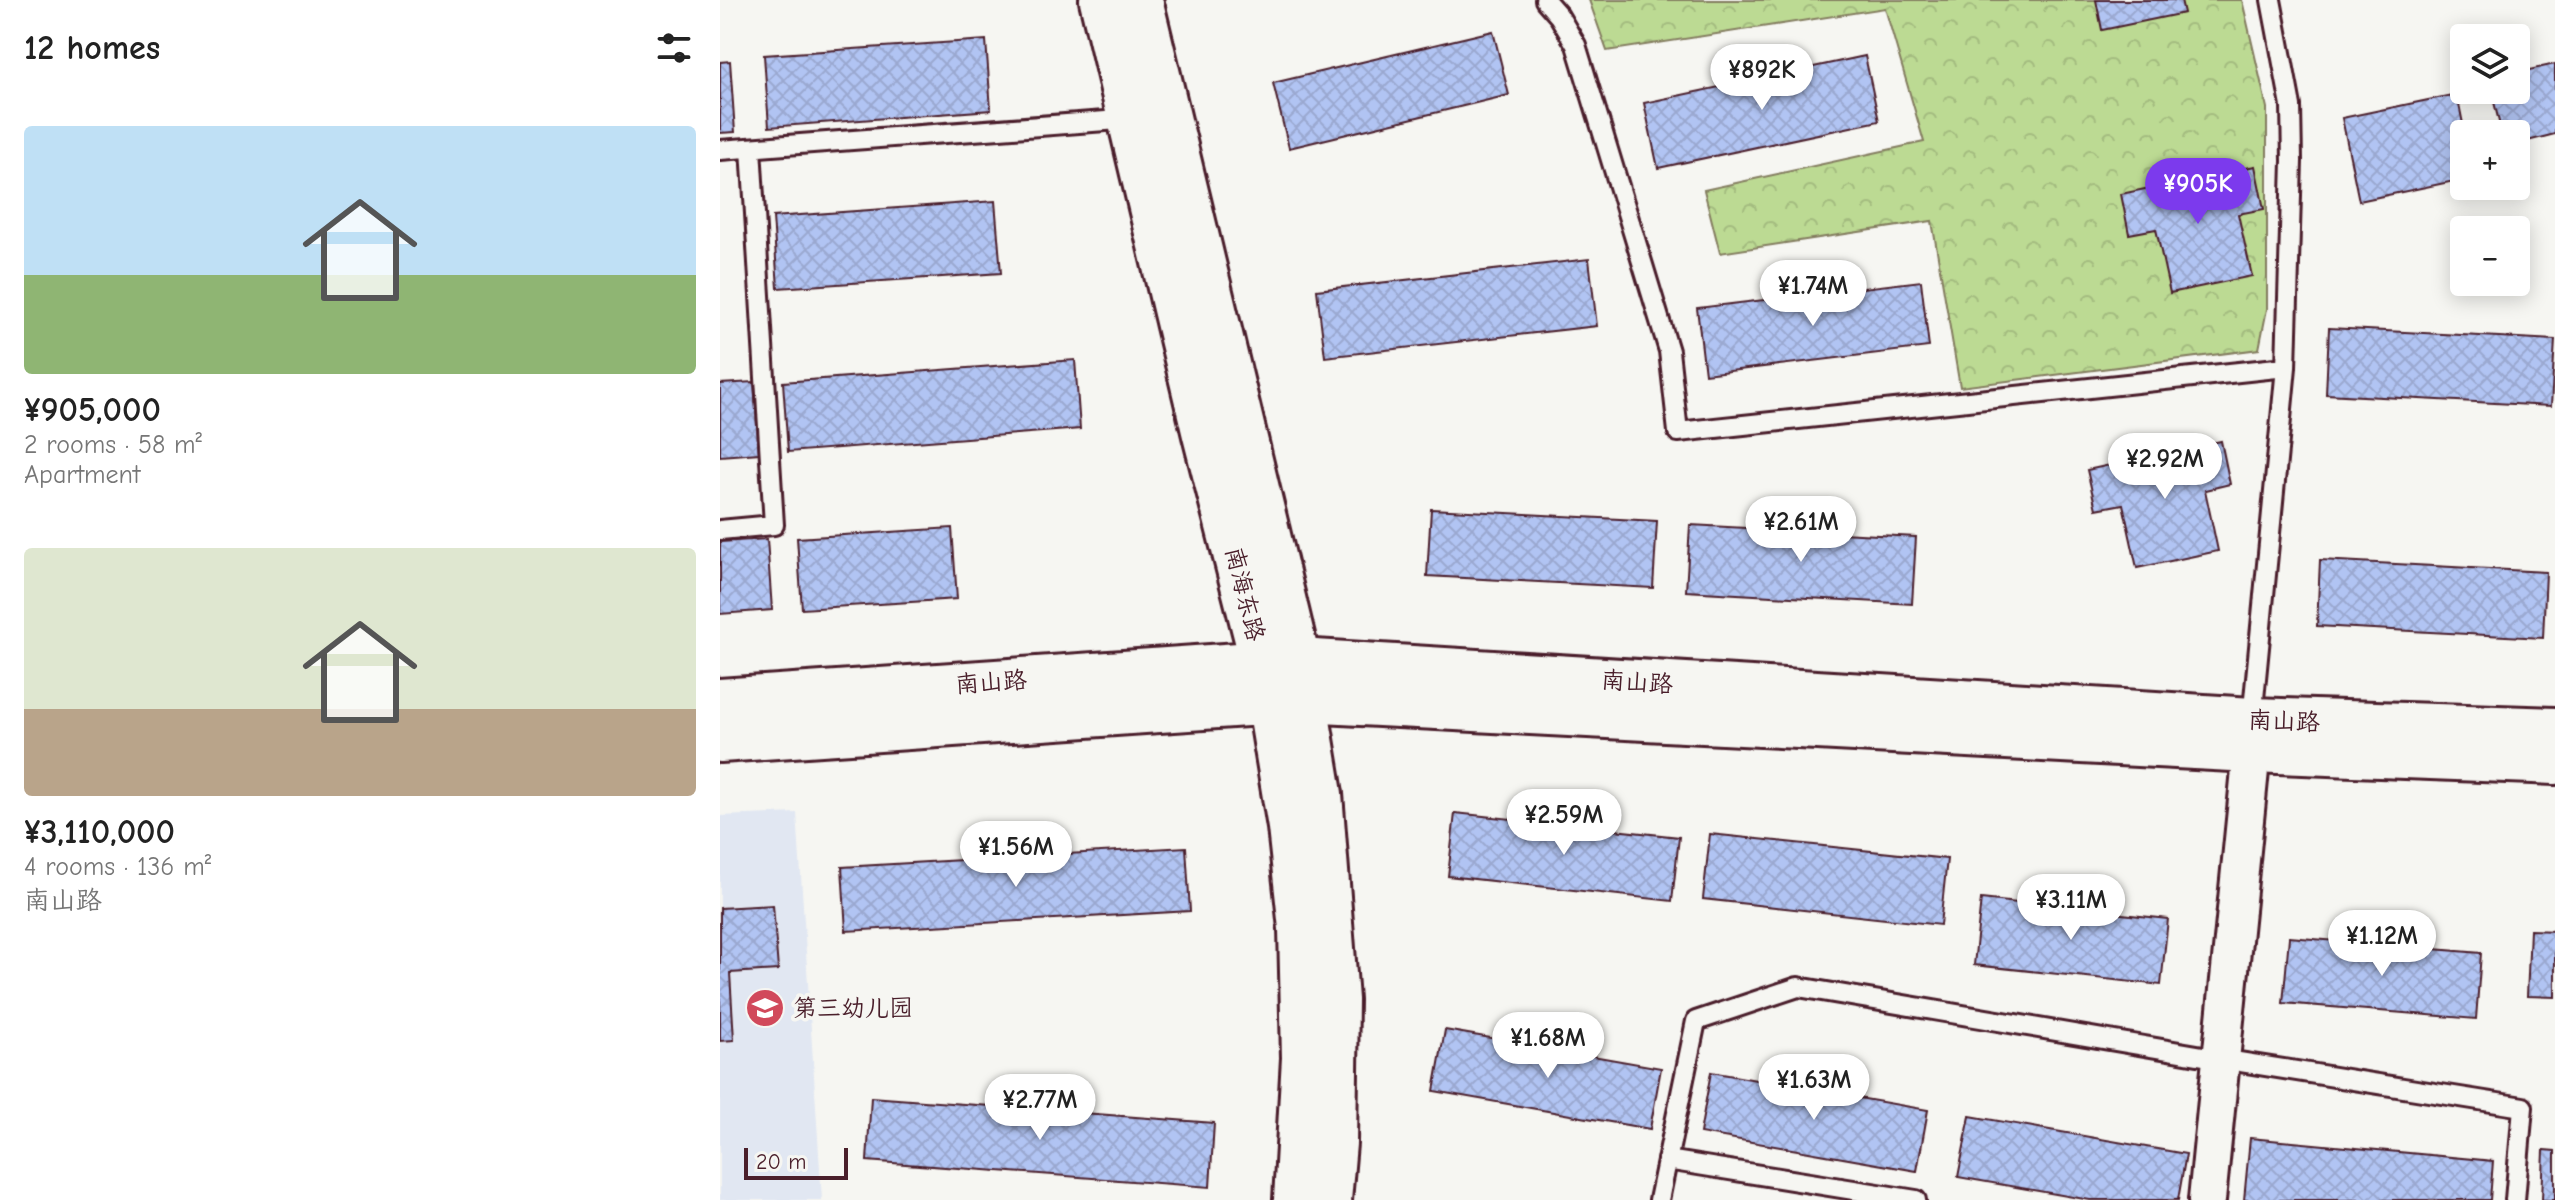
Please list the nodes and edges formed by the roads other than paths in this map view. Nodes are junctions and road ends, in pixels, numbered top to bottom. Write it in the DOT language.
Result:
graph roads {
  1 [pos="1102,0"];
  2 [pos="1140,0"];
  3 [pos="1545,0"];
  4 [pos="2271,0"];
  5 [pos="1139,118"];
  6 [pos="751,148"];
  7 [pos="720,150"];
  8 [pos="2286,367"];
  9 [pos="720,530"];
  10 [pos="1283,682"];
  11 [pos="720,701"];
  12 [pos="2555,730"];
  13 [pos="2252,735"];
  14 [pos="720,740"];
  15 [pos="2555,762"];
  16 [pos="2221,1059"];
  17 [pos="1667,1160"];
  18 [pos="1296,1200"];
  19 [pos="1329,1200"];
  20 [pos="1659,1200"];
  21 [pos="1916,1200"];
  22 [pos="2207,1200"];
  23 [pos="2515,1200"];
  1 -- 10 [label="street, 南海东路"];
  2 -- 10 [label="street, 南海东路"];
  3 -- 8 [label="lane"];
  4 -- 8 [label="lane"];
  5 -- 6 [label="lane"];
  6 -- 7 [label="lane"];
  6 -- 9 [label="lane"];
  8 -- 13 [label="lane"];
  10 -- 11 [label="street, 南山路"];
  10 -- 13 [label="street, 南山路"];
  10 -- 14 [label="street, 南山路"];
  10 -- 18 [label="street, 南海东路"];
  10 -- 19 [label="street, 南海东路"];
  12 -- 13 [label="street, 南山路"];
  13 -- 15 [label="street, 南山路"];
  13 -- 16 [label="street"];
  16 -- 17 [label="lane"];
  16 -- 22 [label="street"];
  16 -- 23 [label="lane"];
  17 -- 20 [label="lane"];
  17 -- 21 [label="lane"];
}
